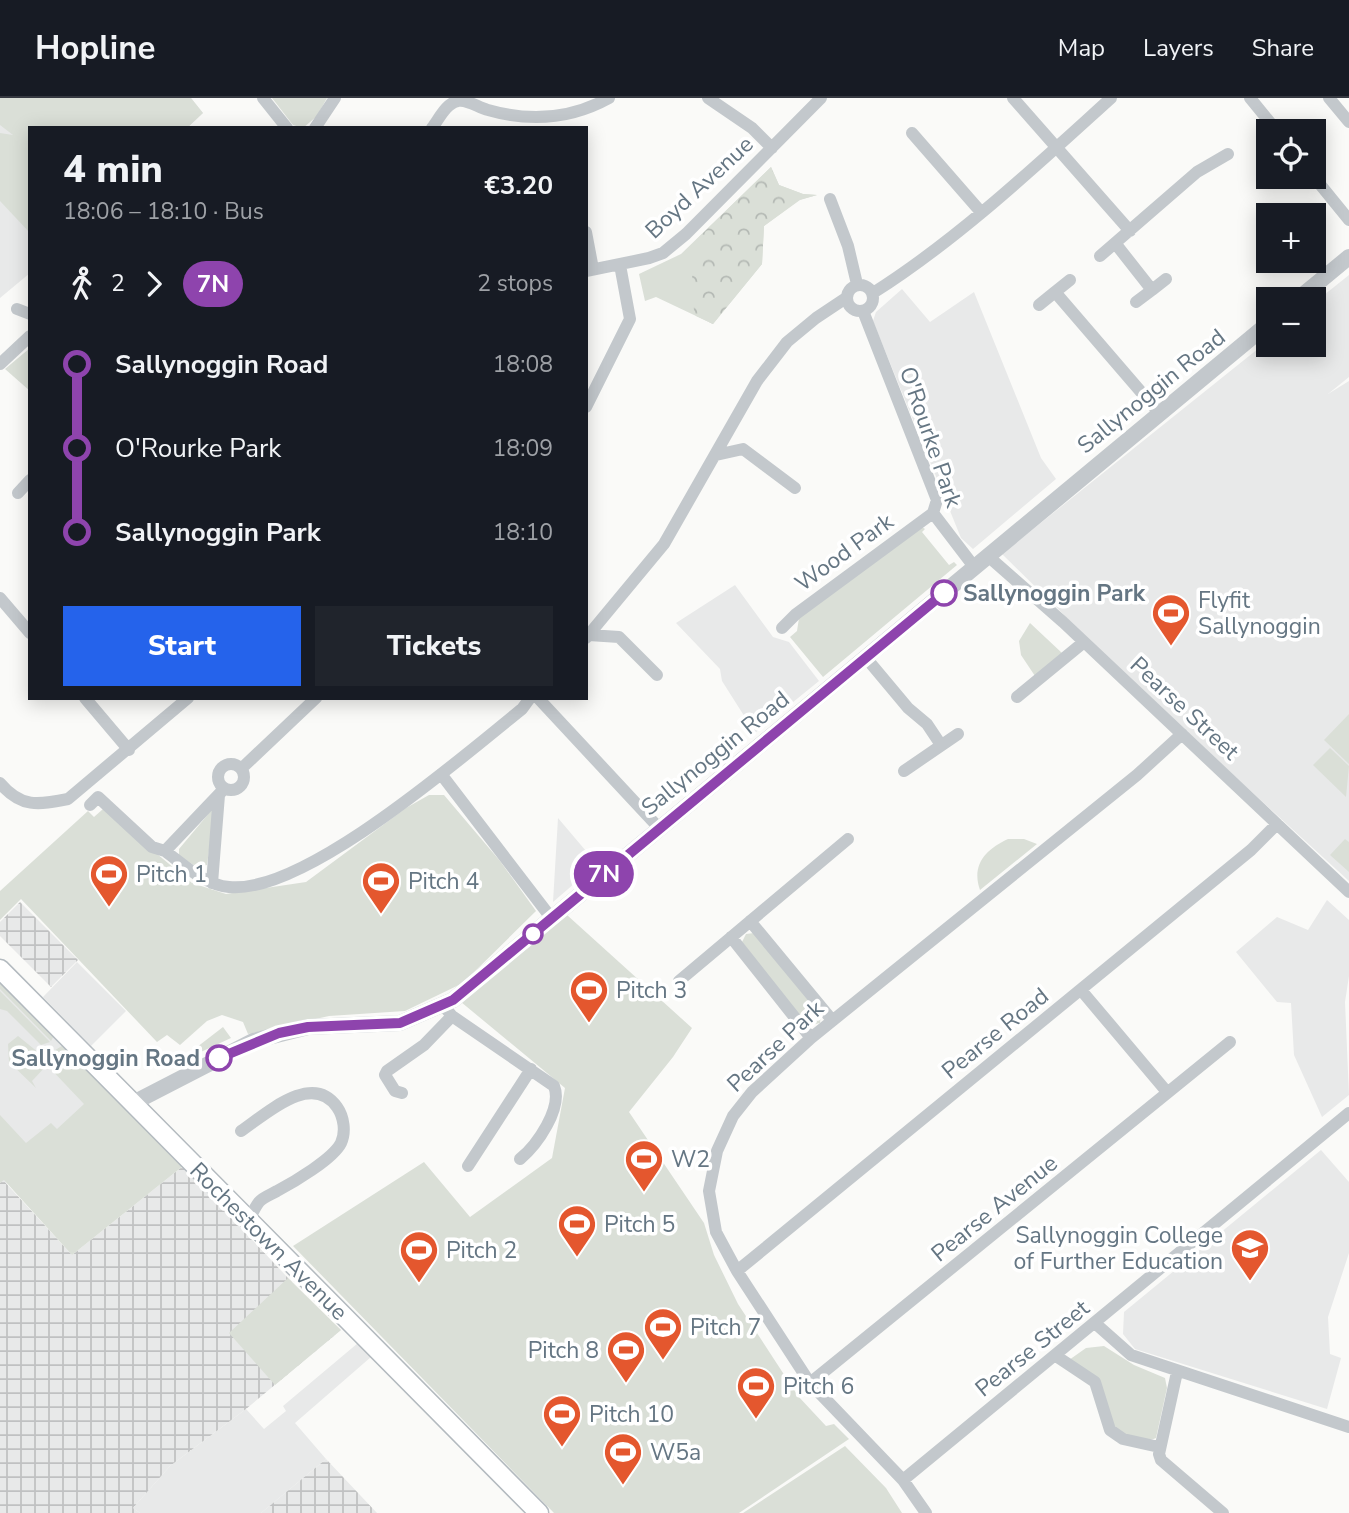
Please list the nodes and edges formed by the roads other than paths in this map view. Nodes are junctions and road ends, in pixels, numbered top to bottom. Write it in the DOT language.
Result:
graph roads {
  1 [pos="263,98"];
  2 [pos="335,98"];
  3 [pos="608,98"];
  4 [pos="708,98"];
  5 [pos="821,98"];
  6 [pos="1013,98"];
  7 [pos="1111,98"];
  8 [pos="1250,98"];
  9 [pos="1329,98"];
  10 [pos="1267,119"];
  11 [pos="558,122"];
  12 [pos="1349,122"];
  13 [pos="285,126"];
  14 [pos="316,126"];
  15 [pos="433,126"];
  16 [pos="912,132"];
  17 [pos="1057,147"];
  18 [pos="772,148"];
  19 [pos="1228,154"];
  20 [pos="1324,189"];
  21 [pos="830,199"];
  22 [pos="980,211"];
  23 [pos="1349,220"];
  24 [pos="1130,231"];
  25 [pos="1115,243"];
  26 [pos="588,251"];
  27 [pos="1100,256"];
  28 [pos="1349,257"];
  29 [pos="620,265"];
  30 [pos="590,270"];
  31 [pos="1166,279"];
  32 [pos="1070,280"];
  33 [pos="857,285"];
  34 [pos="1313,287"];
  35 [pos="1152,290"];
  36 [pos="1055,292"];
  37 [pos="873,293"];
  38 [pos="846,298"];
  39 [pos="1136,302"];
  40 [pos="1039,304"];
  41 [pos="863,311"];
  42 [pos="1256,335"];
  43 [pos="28,338"];
  44 [pos="0,364"];
  45 [pos="588,403"];
  46 [pos="1160,414"];
  47 [pos="733,424"];
  48 [pos="743,449"];
  49 [pos="716,455"];
  50 [pos="28,482"];
  51 [pos="795,488"];
  52 [pos="18,492"];
  53 [pos="933,513"];
  54 [pos="989,557"];
  55 [pos="975,568"];
  56 [pos="0,598"];
  57 [pos="611,611"];
  58 [pos="782,628"];
  59 [pos="28,631"];
  60 [pos="588,636"];
  61 [pos="619,637"];
  62 [pos="1084,642"];
  63 [pos="867,659"];
  64 [pos="657,675"];
  65 [pos="1017,697"];
  66 [pos="87,700"];
  67 [pos="186,700"];
  68 [pos="314,700"];
  69 [pos="529,700"];
  70 [pos="540,700"];
  71 [pos="958,734"];
  72 [pos="1182,734"];
  73 [pos="941,745"];
  74 [pos="129,750"];
  75 [pos="242,768"];
  76 [pos="905,771"];
  77 [pos="441,774"];
  78 [pos="2,790"];
  79 [pos="222,792"];
  80 [pos="90,805"];
  81 [pos="1277,824"];
  82 [pos="659,828"];
  83 [pos="848,839"];
  84 [pos="165,851"];
  85 [pos="212,883"];
  86 [pos="1349,892"];
  87 [pos="552,919"];
  88 [pos="750,921"];
  89 [pos="731,937"];
  90 [pos="0,969"];
  91 [pos="679,981"];
  92 [pos="1081,990"];
  93 [pos="447,1011"];
  94 [pos="832,1020"];
  95 [pos="811,1038"];
  96 [pos="1230,1042"];
  97 [pos="531,1069"];
  98 [pos="1167,1092"];
  99 [pos="402,1093"];
  100 [pos="133,1103"];
  101 [pos="1349,1113"];
  102 [pos="241,1131"];
  103 [pos="520,1159"];
  104 [pos="468,1167"];
  105 [pos="249,1220"];
  106 [pos="737,1271"];
  107 [pos="1096,1324"];
  108 [pos="1056,1356"];
  109 [pos="1177,1372"];
  110 [pos="810,1383"];
  111 [pos="1349,1427"];
  112 [pos="1159,1447"];
  113 [pos="902,1480"];
  114 [pos="539,1513"];
  115 [pos="926,1513"];
  116 [pos="1223,1513"];
  1 -- 13 [label="street"];
  2 -- 14 [label="street"];
  3 -- 11 [label="street"];
  4 -- 18 [label="street"];
  5 -- 18 [label="street, Boyd Avenue"];
  6 -- 17 [label="street"];
  7 -- 17 [label="street"];
  8 -- 10 [label="street"];
  9 -- 12 [label="street"];
  11 -- 15 [label="street"];
  16 -- 22 [label="street"];
  17 -- 22 [label="street"];
  17 -- 24 [label="street"];
  18 -- 29 [label="street, Boyd Avenue"];
  19 -- 24 [label="street"];
  20 -- 23 [label="street"];
  21 -- 33 [label="street"];
  22 -- 37 [label="street"];
  24 -- 25 [label="street"];
  25 -- 27 [label="street"];
  25 -- 35 [label="street"];
  26 -- 30 [label="street"];
  28 -- 34 [label="street"];
  29 -- 30 [label="street, Boyd Avenue"];
  29 -- 45 [label="street"];
  31 -- 35 [label="street"];
  32 -- 36 [label="street"];
  33 -- 37 [label="street"];
  33 -- 38 [label="street"];
  35 -- 39 [label="street"];
  36 -- 40 [label="street"];
  36 -- 46 [label="street"];
  37 -- 41 [label="street"];
  38 -- 41 [label="street"];
  38 -- 47 [label="street"];
  41 -- 53 [label="street, O'Rourke Park"];
  42 -- 46 [label="street, Sallynoggin Road"];
  43 -- 44 [label="street"];
  46 -- 54 [label="street, Sallynoggin Road"];
  47 -- 48 [label="street"];
  47 -- 49 [label="street"];
  48 -- 49 [label="street"];
  48 -- 51 [label="street"];
  49 -- 57 [label="street"];
  50 -- 52 [label="street"];
  53 -- 55 [label="street, O'Rourke Park"];
  53 -- 58 [label="street, Wood Park"];
  54 -- 55 [label="street, Sallynoggin Road"];
  54 -- 62 [label="street, Pearse Street"];
  55 -- 63 [label="street, Sallynoggin Road"];
  56 -- 59 [label="street"];
  57 -- 60 [label="street"];
  57 -- 61 [label="street"];
  60 -- 61 [label="street"];
  61 -- 64 [label="street"];
  62 -- 65 [label="street"];
  62 -- 72 [label="street, Pearse Street"];
  63 -- 73 [label="street"];
  63 -- 82 [label="street, Sallynoggin Road"];
  66 -- 74 [label="street"];
  67 -- 74 [label="street"];
  68 -- 75 [label="street"];
  69 -- 77 [label="street"];
  70 -- 82 [label="street"];
  71 -- 73 [label="street"];
  72 -- 81 [label="street, Pearse Street"];
  72 -- 94 [label="street, Pearse Park"];
  73 -- 76 [label="street"];
  74 -- 78 [label="street"];
  75 -- 79 [label="street"];
  75 -- 79 [label="street"];
  77 -- 85 [label="street"];
  77 -- 87 [label="street"];
  79 -- 84 [label="street"];
  79 -- 85 [label="street"];
  80 -- 84 [label="street"];
  81 -- 86 [label="street, Pearse Street"];
  81 -- 92 [label="street, Pearse Road"];
  82 -- 87 [label="street, Sallynoggin Road"];
  83 -- 88 [label="street"];
  84 -- 85 [label="street"];
  87 -- 93 [label="street, Sallynoggin Road"];
  88 -- 89 [label="street"];
  88 -- 94 [label="street"];
  89 -- 91 [label="street"];
  89 -- 95 [label="street"];
  90 -- 100 [label="main road, Rochestown Avenue"];
  92 -- 98 [label="street"];
  92 -- 106 [label="street, Pearse Road"];
  93 -- 97 [label="street"];
  93 -- 99 [label="street"];
  93 -- 100 [label="street, Sallynoggin Road"];
  94 -- 95 [label="street, Pearse Park"];
  95 -- 106 [label="street, Pearse Park"];
  96 -- 98 [label="street, Pearse Avenue"];
  97 -- 103 [label="street"];
  97 -- 104 [label="street"];
  98 -- 110 [label="street, Pearse Avenue"];
  100 -- 105 [label="main road, Rochestown Avenue"];
  101 -- 107 [label="street, Pearse Street"];
  102 -- 105 [label="street"];
  105 -- 114 [label="main road, Rochestown Avenue"];
  106 -- 110 [label="street, Pearse Park"];
  107 -- 108 [label="street, Pearse Street"];
  107 -- 109 [label="street"];
  108 -- 112 [label="street"];
  108 -- 113 [label="street, Pearse Street"];
  109 -- 111 [label="street"];
  109 -- 112 [label="street"];
  110 -- 113 [label="street, Pearse Park"];
  112 -- 116 [label="street"];
  113 -- 115 [label="street, Pearse Park"];
}
